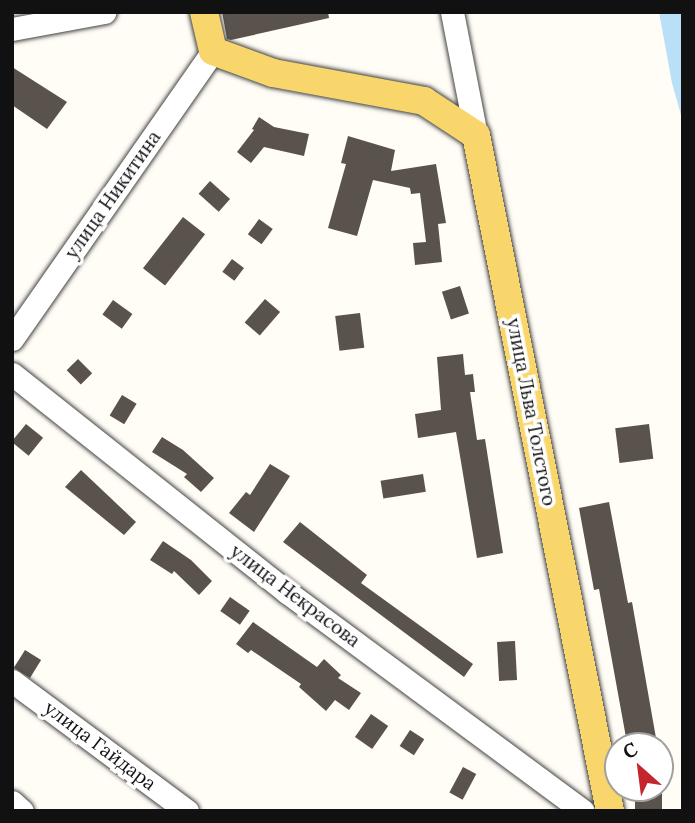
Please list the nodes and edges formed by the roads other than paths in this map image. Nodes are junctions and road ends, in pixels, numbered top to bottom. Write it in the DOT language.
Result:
graph roads {
  1 [pos="104,12"];
  2 [pos="204,12"];
  3 [pos="452,12"];
  4 [pos="12,29"];
  5 [pos="213,51"];
  6 [pos="476,135"];
  7 [pos="12,339"];
  8 [pos="12,374"];
  9 [pos="12,681"];
  10 [pos="12,802"];
  11 [pos="22,811"];
  12 [pos="187,811"];
  13 [pos="583,811"];
  14 [pos="610,811"];
  1 -- 4 [label="street"];
  2 -- 5 [label="main road"];
  3 -- 6 [label="street, улица Льва Толстого"];
  5 -- 6 [label="main road"];
  5 -- 7 [label="street, улица Никитина"];
  6 -- 14 [label="main road, улица Льва Толстого"];
  8 -- 13 [label="street, улица Некрасова"];
  9 -- 12 [label="street, улица Гайдара"];
  10 -- 11 [label="street"];
}
